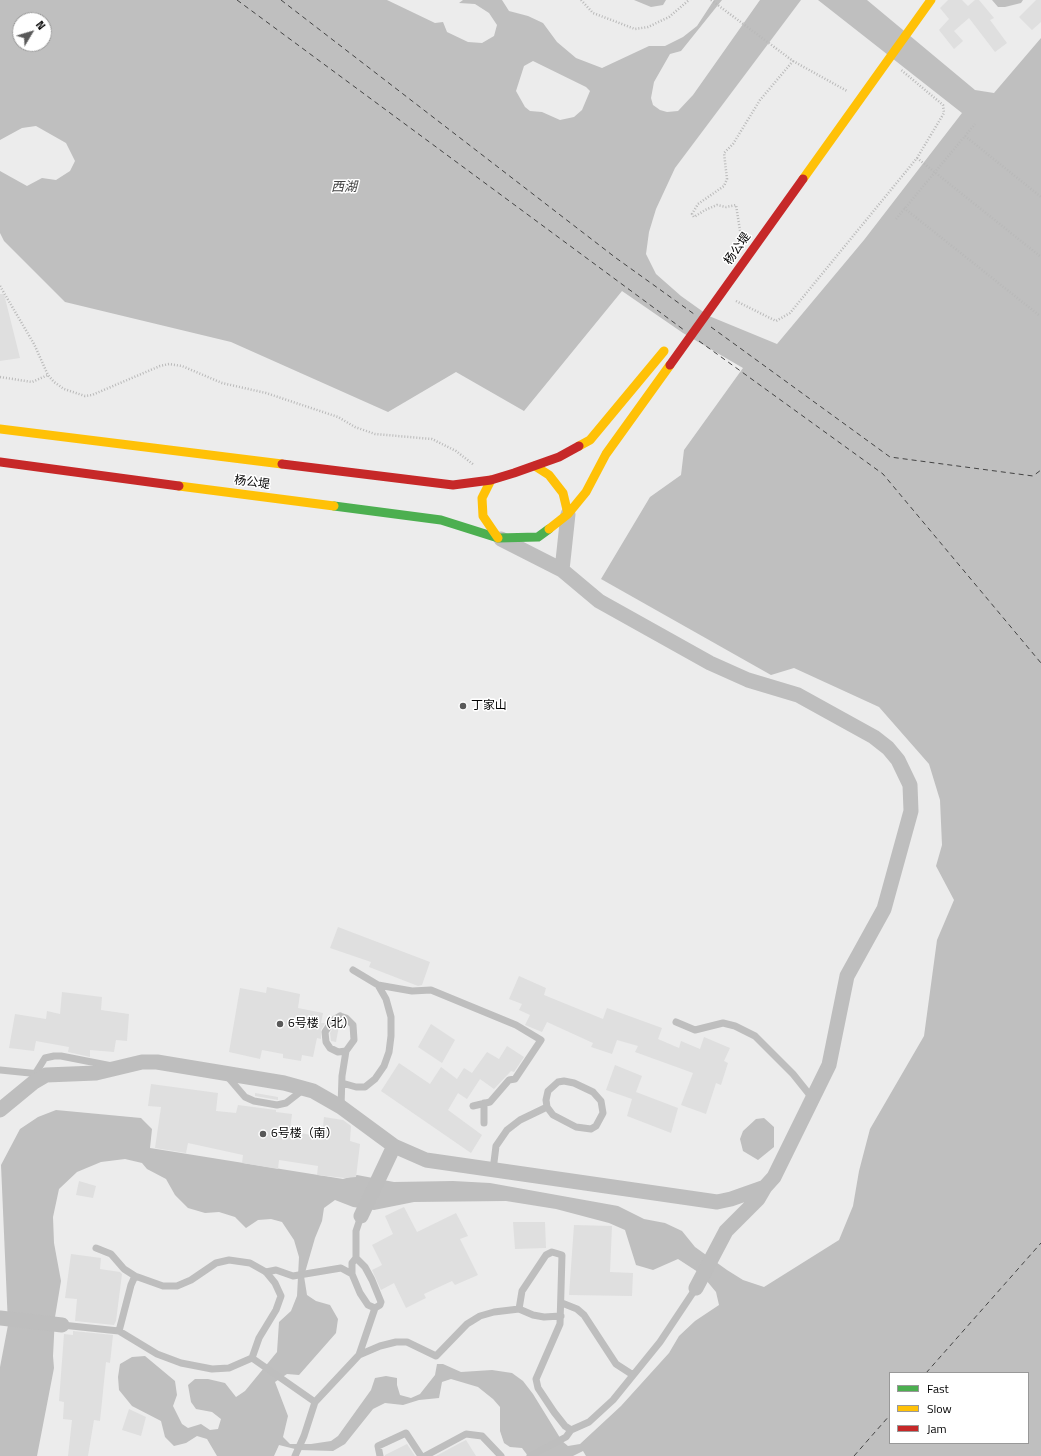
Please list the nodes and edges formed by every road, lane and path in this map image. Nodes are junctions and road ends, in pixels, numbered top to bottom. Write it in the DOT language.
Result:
graph roads {
  1 [pos="582,0"];
  2 [pos="689,0"];
  3 [pos="711,0"];
  4 [pos="931,0"];
  5 [pos="888,59"];
  6 [pos="793,61"];
  7 [pos="849,92"];
  8 [pos="975,124"];
  9 [pos="965,136"];
  10 [pos="917,158"];
  11 [pos="935,172"];
  12 [pos="1041,198"];
  13 [pos="904,208"];
  14 [pos="896,219"];
  15 [pos="742,241"];
  16 [pos="1041,257"];
  17 [pos="1,288"];
  18 [pos="721,294"];
  19 [pos="1040,316"];
  20 [pos="669,344"];
  21 [pos="48,375"];
  22 [pos="0,378"];
  23 [pos="0,428"];
  24 [pos="0,462"];
  25 [pos="535,466"];
  26 [pos="494,479"];
  27 [pos="568,514"];
  28 [pos="498,538"];
  29 [pos="562,570"];
  30 [pos="353,970"];
  31 [pos="378,985"];
  32 [pos="676,1022"];
  33 [pos="346,1051"];
  34 [pos="0,1070"];
  35 [pos="224,1073"];
  36 [pos="38,1077"];
  37 [pos="342,1082"];
  38 [pos="304,1088"];
  39 [pos="813,1099"];
  40 [pos="484,1103"];
  41 [pos="473,1106"];
  42 [pos="341,1107"];
  43 [pos="547,1107"];
  44 [pos="0,1110"];
  45 [pos="484,1123"];
  46 [pos="394,1146"];
  47 [pos="493,1170"];
  48 [pos="765,1187"];
  49 [pos="717,1202"];
  50 [pos="361,1216"];
  51 [pos="729,1228"];
  52 [pos="96,1248"];
  53 [pos="356,1258"];
  54 [pos="266,1272"];
  55 [pos="352,1274"];
  56 [pos="135,1276"];
  57 [pos="696,1288"];
  58 [pos="562,1303"];
  59 [pos="375,1308"];
  60 [pos="519,1308"];
  61 [pos="561,1316"];
  62 [pos="1,1319"];
  63 [pos="62,1325"];
  64 [pos="119,1331"];
  65 [pos="359,1355"];
  66 [pos="252,1358"];
  67 [pos="633,1375"];
  68 [pos="315,1402"];
  69 [pos="572,1430"];
  70 [pos="295,1456"];
  71 [pos="380,1456"];
  72 [pos="421,1456"];
  73 [pos="425,1456"];
  74 [pos="501,1456"];
  75 [pos="530,1456"];
  1 -- 2 [label="path"];
  3 -- 6 [label="path"];
  4 -- 5 [label="main road, 杨公堤"];
  5 -- 10 [label="path"];
  5 -- 18 [label="main road, 杨公堤"];
  6 -- 7 [label="path"];
  6 -- 15 [label="path"];
  8 -- 9 [label="path"];
  9 -- 11 [label="path"];
  9 -- 12 [label="path"];
  10 -- 11 [label="path"];
  10 -- 18 [label="path"];
  11 -- 13 [label="path"];
  11 -- 16 [label="path"];
  13 -- 14 [label="path"];
  13 -- 19 [label="path"];
  17 -- 21 [label="path"];
  18 -- 27 [label="main road, 杨公堤"];
  20 -- 25 [label="main road, 杨公堤"];
  21 -- 22 [label="path"];
  21 -- 26 [label="path"];
  23 -- 26 [label="main road, 杨公堤"];
  24 -- 28 [label="main road, 杨公堤"];
  25 -- 26 [label="main road, 杨公堤"];
  25 -- 27 [label="main road"];
  26 -- 28 [label="main road"];
  27 -- 28 [label="main road, 杨公堤"];
  27 -- 29 [label="street"];
  28 -- 29 [label="street"];
  29 -- 39 [label="street"];
  30 -- 31 [label="lane"];
  31 -- 37 [label="lane"];
  31 -- 40 [label="lane"];
  32 -- 39 [label="lane"];
  33 -- 33 [label="lane"];
  33 -- 37 [label="lane"];
  34 -- 36 [label="lane"];
  35 -- 36 [label="street"];
  35 -- 38 [label="street"];
  35 -- 38 [label="lane"];
  36 -- 44 [label="street"];
  37 -- 42 [label="lane"];
  38 -- 42 [label="street"];
  39 -- 48 [label="street"];
  40 -- 41 [label="lane"];
  40 -- 45 [label="lane"];
  42 -- 46 [label="street"];
  43 -- 43 [label="lane"];
  43 -- 47 [label="lane"];
  46 -- 47 [label="street"];
  46 -- 50 [label="street"];
  47 -- 49 [label="street"];
  48 -- 49 [label="street"];
  48 -- 51 [label="street"];
  49 -- 51 [label="street"];
  50 -- 53 [label="lane"];
  51 -- 57 [label="street"];
  52 -- 56 [label="lane"];
  53 -- 55 [label="lane"];
  53 -- 59 [label="lane"];
  54 -- 55 [label="lane"];
  54 -- 56 [label="lane"];
  54 -- 66 [label="lane"];
  55 -- 59 [label="lane"];
  56 -- 64 [label="lane"];
  57 -- 67 [label="lane"];
  58 -- 60 [label="lane"];
  58 -- 61 [label="lane"];
  58 -- 67 [label="lane"];
  59 -- 65 [label="lane"];
  60 -- 61 [label="lane"];
  60 -- 65 [label="lane"];
  61 -- 69 [label="lane"];
  62 -- 63 [label="street"];
  63 -- 64 [label="lane"];
  64 -- 66 [label="lane"];
  65 -- 68 [label="lane"];
  66 -- 68 [label="lane"];
  67 -- 69 [label="lane"];
  68 -- 70 [label="lane"];
  69 -- 75 [label="lane"];
  71 -- 72 [label="lane"];
  73 -- 74 [label="lane"];
}
